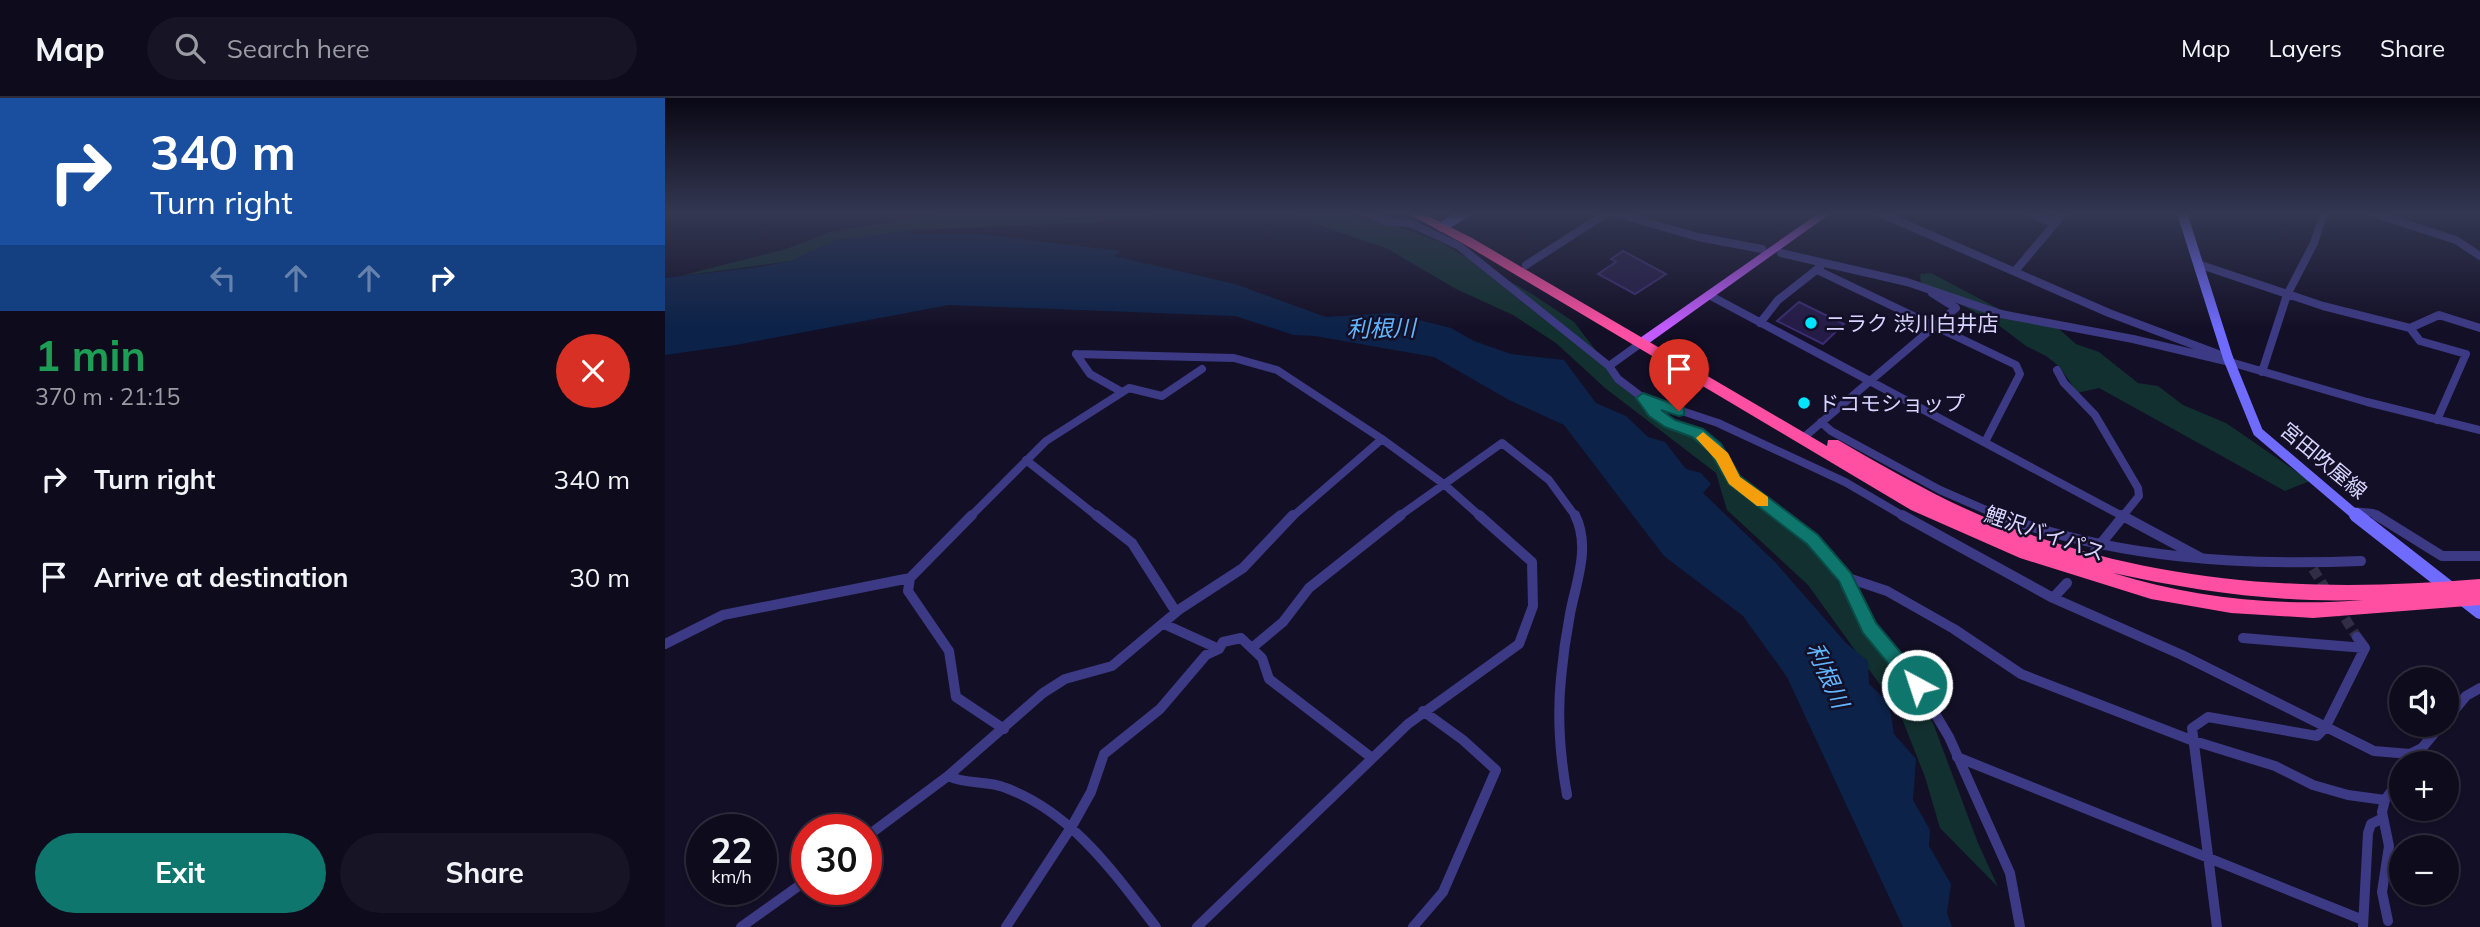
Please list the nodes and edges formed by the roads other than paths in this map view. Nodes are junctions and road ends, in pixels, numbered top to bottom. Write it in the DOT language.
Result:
graph roads {
  1 [pos="1466,252"];
  2 [pos="1491,252"];
  3 [pos="1499,252"];
  4 [pos="1547,252"];
  5 [pos="1771,252"];
  6 [pos="1970,252"];
  7 [pos="2030,252"];
  8 [pos="2194,252"];
  9 [pos="2310,252"];
  10 [pos="1781,253"];
  11 [pos="1825,262"];
  12 [pos="2198,264"];
  13 [pos="1526,265"];
  14 [pos="1817,270"];
  15 [pos="2015,271"];
  16 [pos="1920,285"];
  17 [pos="1709,295"];
  18 [pos="2287,295"];
  19 [pos="1760,323"];
  20 [pos="1934,325"];
  21 [pos="2410,328"];
  22 [pos="2480,328"];
  23 [pos="1645,340"];
  24 [pos="2229,360"];
  25 [pos="1609,366"];
  26 [pos="1202,369"];
  27 [pos="2057,370"];
  28 [pos="2262,372"];
  29 [pos="1869,380"];
  30 [pos="1122,392"];
  31 [pos="1643,398"];
  32 [pos="2438,420"];
  33 [pos="1812,430"];
  34 [pos="2480,430"];
  35 [pos="1382,439"];
  36 [pos="1985,442"];
  37 [pos="1026,460"];
  38 [pos="1445,485"];
  39 [pos="2351,511"];
  40 [pos="2124,516"];
  41 [pos="2098,548"];
  42 [pos="2480,556"];
  43 [pos="2205,561"];
  44 [pos="2361,561"];
  45 [pos="1845,577"];
  46 [pos="910,578"];
  47 [pos="2067,583"];
  48 [pos="2480,586"];
  49 [pos="2456,594"];
  50 [pos="2053,597"];
  51 [pos="2480,598"];
  52 [pos="1176,612"];
  53 [pos="2480,612"];
  54 [pos="1164,624"];
  55 [pos="2357,637"];
  56 [pos="2243,638"];
  57 [pos="665,644"];
  58 [pos="1254,647"];
  59 [pos="2365,648"];
  60 [pos="1219,649"];
  61 [pos="2480,688"];
  62 [pos="2459,704"];
  63 [pos="1423,711"];
  64 [pos="2325,728"];
  65 [pos="1004,729"];
  66 [pos="2431,737"];
  67 [pos="2191,740"];
  68 [pos="2418,751"];
  69 [pos="2389,754"];
  70 [pos="1957,757"];
  71 [pos="1372,758"];
  72 [pos="949,776"];
  73 [pos="2389,794"];
  74 [pos="1567,795"];
  75 [pos="2385,800"];
  76 [pos="2383,818"];
  77 [pos="882,824"];
  78 [pos="1073,826"];
  79 [pos="2209,857"];
  80 [pos="791,891"];
  81 [pos="2388,921"];
  82 [pos="2363,923"];
  83 [pos="741,927"];
  84 [pos="1006,927"];
  85 [pos="1156,927"];
  86 [pos="1197,927"];
  87 [pos="1413,927"];
  88 [pos="2020,927"];
  89 [pos="2217,927"];
  1 -- 25 [label="street"];
  2 -- 23 [label="highway, 鯉沢バイパス"];
  3 -- 13 [label="highway, 鯉沢バイパス"];
  4 -- 13 [label="street"];
  5 -- 17 [label="main road"];
  6 -- 15 [label="street"];
  7 -- 15 [label="street"];
  8 -- 12 [label="main road, 宮田吹屋線"];
  9 -- 18 [label="street"];
  10 -- 11 [label="street"];
  11 -- 14 [label="street"];
  11 -- 16 [label="street"];
  12 -- 18 [label="street"];
  12 -- 24 [label="main road, 宮田吹屋線"];
  13 -- 23 [label="highway, 鯉沢バイパス"];
  14 -- 19 [label="street"];
  14 -- 20 [label="street"];
  15 -- 24 [label="street"];
  16 -- 20 [label="street"];
  16 -- 24 [label="street"];
  17 -- 19 [label="street"];
  17 -- 23 [label="main road"];
  18 -- 21 [label="street"];
  18 -- 28 [label="street"];
  19 -- 29 [label="street"];
  20 -- 29 [label="street"];
  20 -- 36 [label="street"];
  21 -- 22 [label="street"];
  21 -- 32 [label="street"];
  23 -- 25 [label="street"];
  23 -- 33 [label="highway, 鯉沢バイパス"];
  24 -- 28 [label="street"];
  24 -- 39 [label="main road, 宮田吹屋線"];
  25 -- 31 [label="street"];
  26 -- 30 [label="street"];
  27 -- 40 [label="street"];
  28 -- 32 [label="street"];
  29 -- 33 [label="street"];
  29 -- 36 [label="street"];
  30 -- 35 [label="street"];
  30 -- 37 [label="street"];
  31 -- 45 [label="street"];
  31 -- 50 [label="street"];
  32 -- 34 [label="street"];
  33 -- 41 [label="street"];
  33 -- 49 [label="highway, 鯉沢バイパス"];
  35 -- 38 [label="street"];
  35 -- 52 [label="street"];
  36 -- 40 [label="street"];
  37 -- 46 [label="street"];
  37 -- 52 [label="street"];
  38 -- 58 [label="street"];
  38 -- 63 [label="street"];
  38 -- 74 [label="street"];
  39 -- 42 [label="street"];
  39 -- 49 [label="main road, 宮田吹屋線"];
  40 -- 41 [label="street"];
  40 -- 43 [label="street"];
  41 -- 43 [label="street"];
  43 -- 44 [label="street"];
  45 -- 67 [label="street"];
  45 -- 70 [label="street"];
  46 -- 57 [label="street"];
  46 -- 65 [label="street"];
  47 -- 50 [label="street"];
  48 -- 49 [label="highway, 鯉沢バイパス"];
  49 -- 51 [label="highway, 鯉沢バイパス"];
  49 -- 53 [label="main road, 宮田吹屋線"];
  50 -- 64 [label="street"];
  52 -- 54 [label="street"];
  54 -- 60 [label="street"];
  54 -- 65 [label="street"];
  55 -- 59 [label="street"];
  56 -- 59 [label="street"];
  58 -- 60 [label="street"];
  58 -- 71 [label="street"];
  59 -- 64 [label="street"];
  60 -- 78 [label="street"];
  61 -- 62 [label="street"];
  63 -- 71 [label="street"];
  63 -- 87 [label="street"];
  64 -- 67 [label="street"];
  64 -- 69 [label="street"];
  65 -- 72 [label="street"];
  66 -- 68 [label="street"];
  67 -- 75 [label="street"];
  67 -- 79 [label="street"];
  70 -- 79 [label="street"];
  70 -- 88 [label="street"];
  71 -- 86 [label="street"];
  72 -- 77 [label="street"];
  72 -- 78 [label="street"];
  73 -- 75 [label="street"];
  75 -- 76 [label="street"];
  76 -- 81 [label="street"];
  76 -- 82 [label="street"];
  78 -- 84 [label="street"];
  78 -- 85 [label="street"];
  79 -- 82 [label="street"];
  79 -- 89 [label="street"];
  80 -- 83 [label="street"];
}
